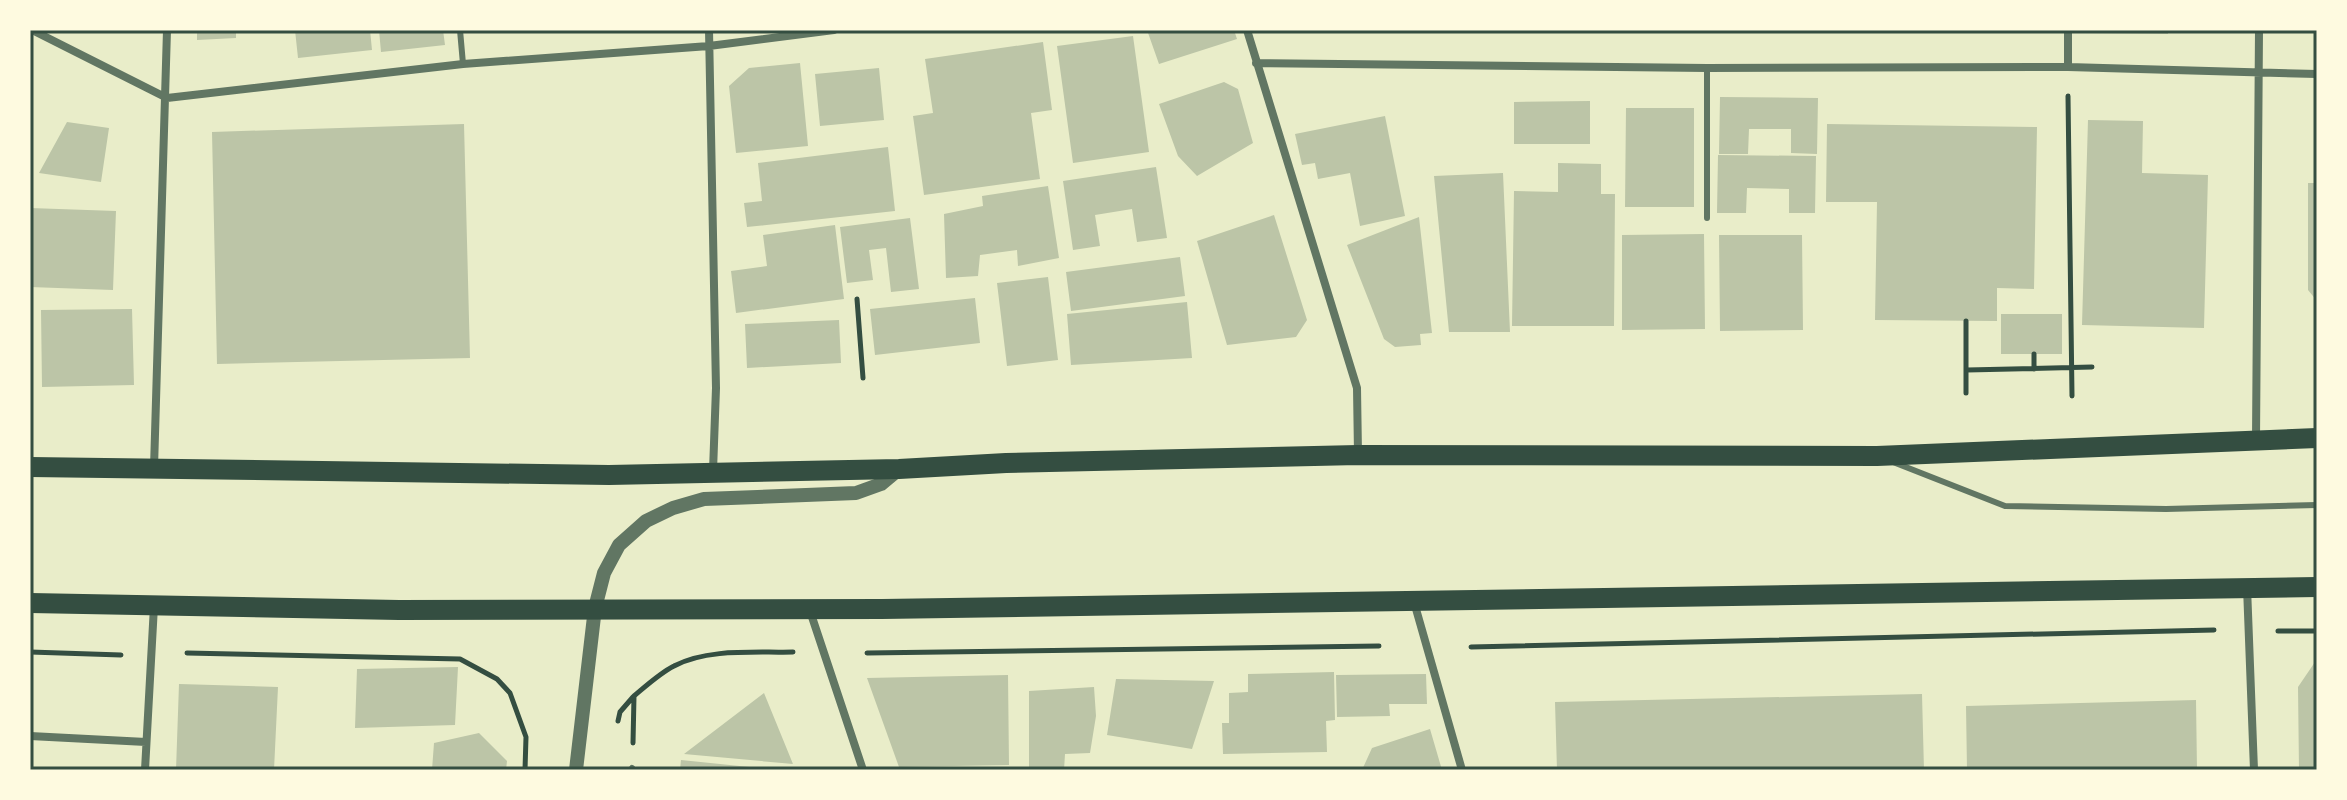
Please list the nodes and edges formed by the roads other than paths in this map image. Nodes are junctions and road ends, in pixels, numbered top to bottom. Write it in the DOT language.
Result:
graph roads {
  1 [pos="32,30"];
  2 [pos="167,30"];
  3 [pos="460,30"];
  4 [pos="709,30"];
  5 [pos="834,30"];
  6 [pos="1247,30"];
  7 [pos="2068,30"];
  8 [pos="2259,30"];
  9 [pos="709,46"];
  10 [pos="1256,63"];
  11 [pos="463,64"];
  12 [pos="2068,67"];
  13 [pos="1707,68"];
  14 [pos="2258,72"];
  15 [pos="2317,74"];
  16 [pos="167,98"];
  17 [pos="1707,218"];
  18 [pos="2317,438"];
  19 [pos="2256,440"];
  20 [pos="1358,455"];
  21 [pos="1877,456"];
  22 [pos="30,467"];
  23 [pos="154,468"];
  24 [pos="899,469"];
  25 [pos="713,472"];
  26 [pos="2317,505"];
  27 [pos="2247,587"];
  28 [pos="2317,587"];
  29 [pos="1414,601"];
  30 [pos="30,603"];
  31 [pos="154,605"];
  32 [pos="595,608"];
  33 [pos="809,608"];
  34 [pos="30,736"];
  35 [pos="146,742"];
  36 [pos="145,770"];
  37 [pos="576,770"];
  38 [pos="863,770"];
  39 [pos="1462,770"];
  40 [pos="2254,770"];
  1 -- 16 [label="street"];
  2 -- 16 [label="street"];
  3 -- 11 [label="lane"];
  4 -- 9 [label="street"];
  5 -- 9 [label="street"];
  6 -- 10 [label="street"];
  7 -- 12 [label="street"];
  8 -- 14 [label="street"];
  9 -- 11 [label="street"];
  9 -- 25 [label="street"];
  10 -- 13 [label="street"];
  10 -- 20 [label="street"];
  11 -- 16 [label="street"];
  12 -- 13 [label="street"];
  12 -- 14 [label="street"];
  13 -- 17 [label="lane"];
  14 -- 15 [label="street"];
  14 -- 19 [label="street"];
  16 -- 23 [label="street"];
  18 -- 19 [label="main road"];
  19 -- 21 [label="main road"];
  20 -- 21 [label="main road"];
  20 -- 24 [label="main road"];
  21 -- 26 [label="lane"];
  22 -- 23 [label="main road"];
  23 -- 25 [label="main road"];
  24 -- 25 [label="main road"];
  24 -- 32 [label="street"];
  27 -- 28 [label="main road"];
  27 -- 29 [label="main road"];
  27 -- 40 [label="street"];
  29 -- 33 [label="main road"];
  29 -- 39 [label="street"];
  30 -- 31 [label="main road"];
  31 -- 32 [label="main road"];
  31 -- 35 [label="street"];
  32 -- 33 [label="main road"];
  32 -- 37 [label="street"];
  33 -- 38 [label="street"];
  34 -- 35 [label="street"];
  35 -- 36 [label="street"];
}
